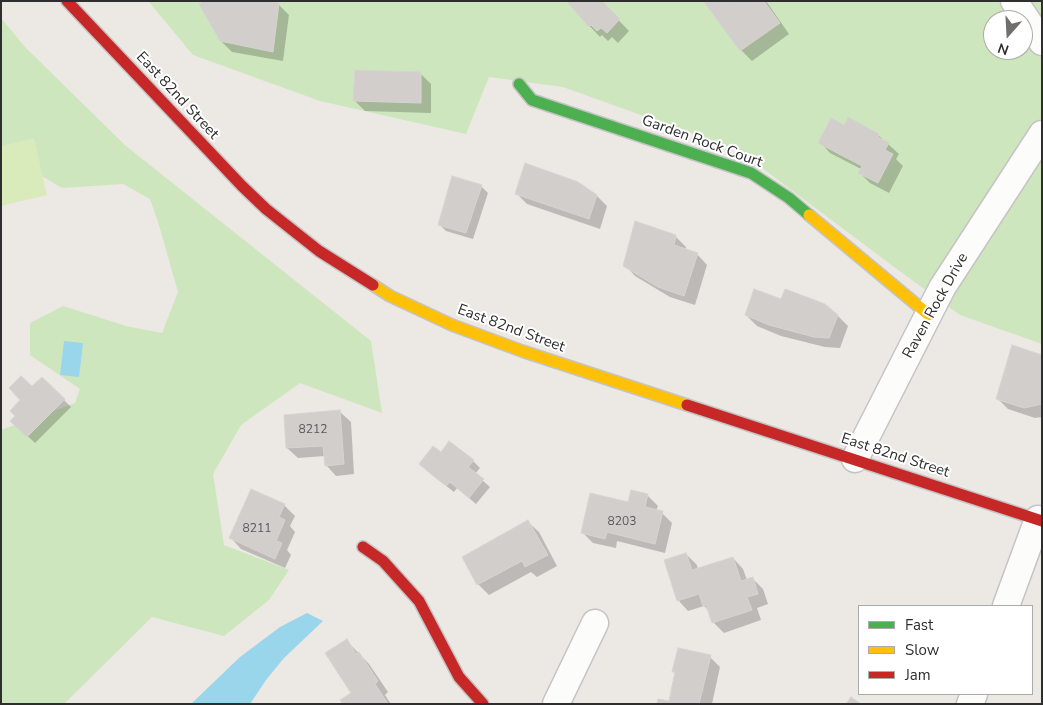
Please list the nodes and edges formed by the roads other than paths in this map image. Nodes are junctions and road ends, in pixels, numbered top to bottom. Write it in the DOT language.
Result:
graph roads {
  1 [pos="67,1"];
  2 [pos="1014,1"];
  3 [pos="1042,42"];
  4 [pos="519,84"];
  5 [pos="1042,134"];
  6 [pos="929,314"];
  7 [pos="855,459"];
  8 [pos="1040,520"];
  9 [pos="363,547"];
  10 [pos="1006,605"];
  11 [pos="595,623"];
  12 [pos="483,704"];
  13 [pos="556,704"];
  1 -- 7 [label="main road, East 82nd Street"];
  2 -- 3 [label="street"];
  4 -- 6 [label="main road, Garden Rock Court"];
  5 -- 6 [label="street, Raven Rock Drive"];
  6 -- 7 [label="street, Raven Rock Drive"];
  7 -- 8 [label="main road, East 82nd Street"];
  8 -- 10 [label="street"];
  9 -- 12 [label="main road"];
  11 -- 13 [label="street"];
}
